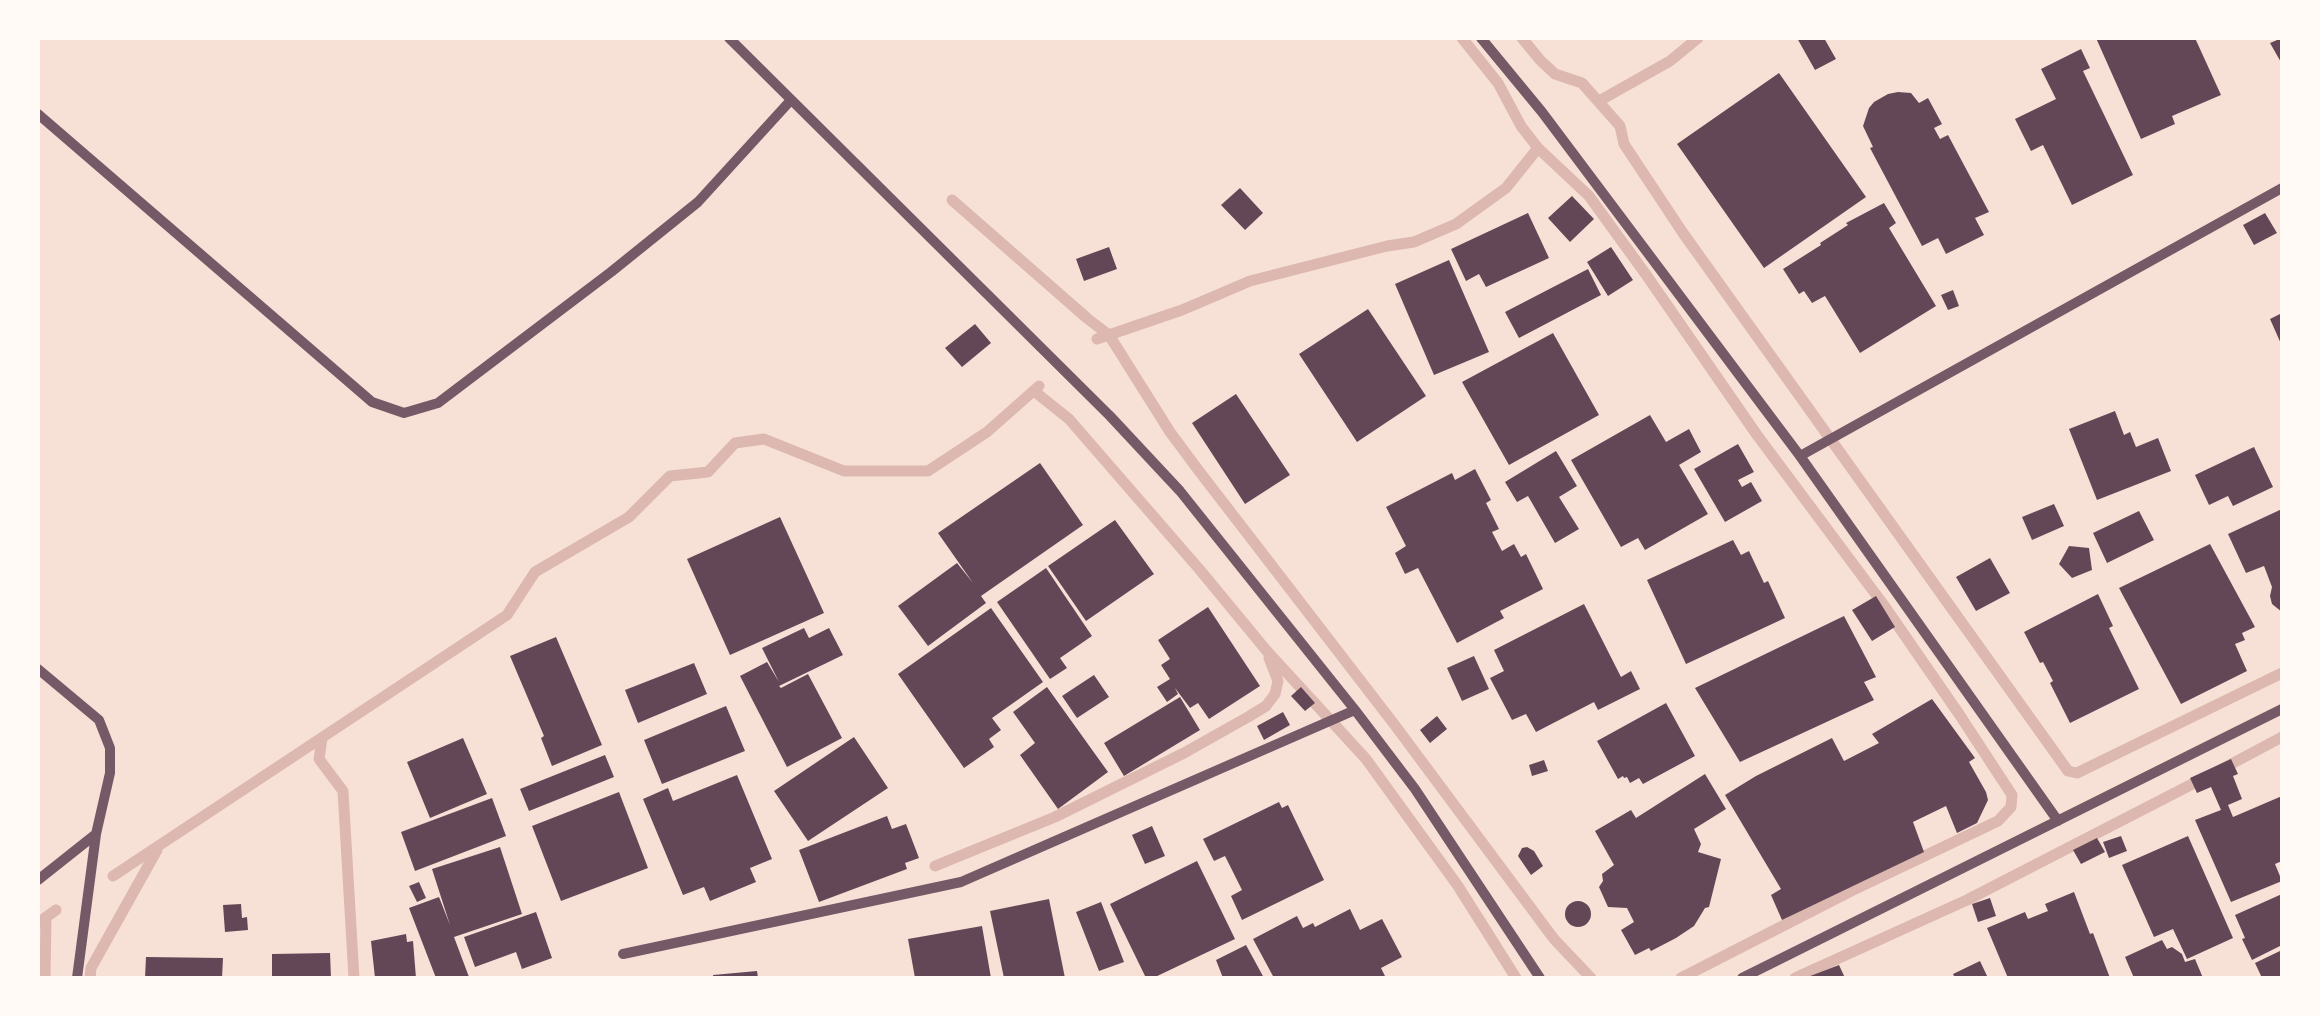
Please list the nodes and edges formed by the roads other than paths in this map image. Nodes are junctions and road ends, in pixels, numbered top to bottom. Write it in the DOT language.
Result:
graph roads {
  1 [pos="729,38"];
  2 [pos="1481,38"];
  3 [pos="792,100"];
  4 [pos="38,114"];
  5 [pos="2282,188"];
  6 [pos="1800,456"];
  7 [pos="38,669"];
  8 [pos="2282,709"];
  9 [pos="1355,710"];
  10 [pos="2058,821"];
  11 [pos="96,834"];
  12 [pos="38,880"];
  13 [pos="623,954"];
  14 [pos="77,978"];
  15 [pos="1540,978"];
  16 [pos="1742,978"];
  1 -- 3 [label="street"];
  2 -- 6 [label="street"];
  3 -- 4 [label="street"];
  3 -- 9 [label="street"];
  5 -- 6 [label="street"];
  6 -- 10 [label="street"];
  7 -- 11 [label="street"];
  8 -- 10 [label="street"];
  9 -- 13 [label="street"];
  9 -- 15 [label="street"];
  10 -- 16 [label="street"];
  11 -- 12 [label="street"];
  11 -- 14 [label="street"];
}
